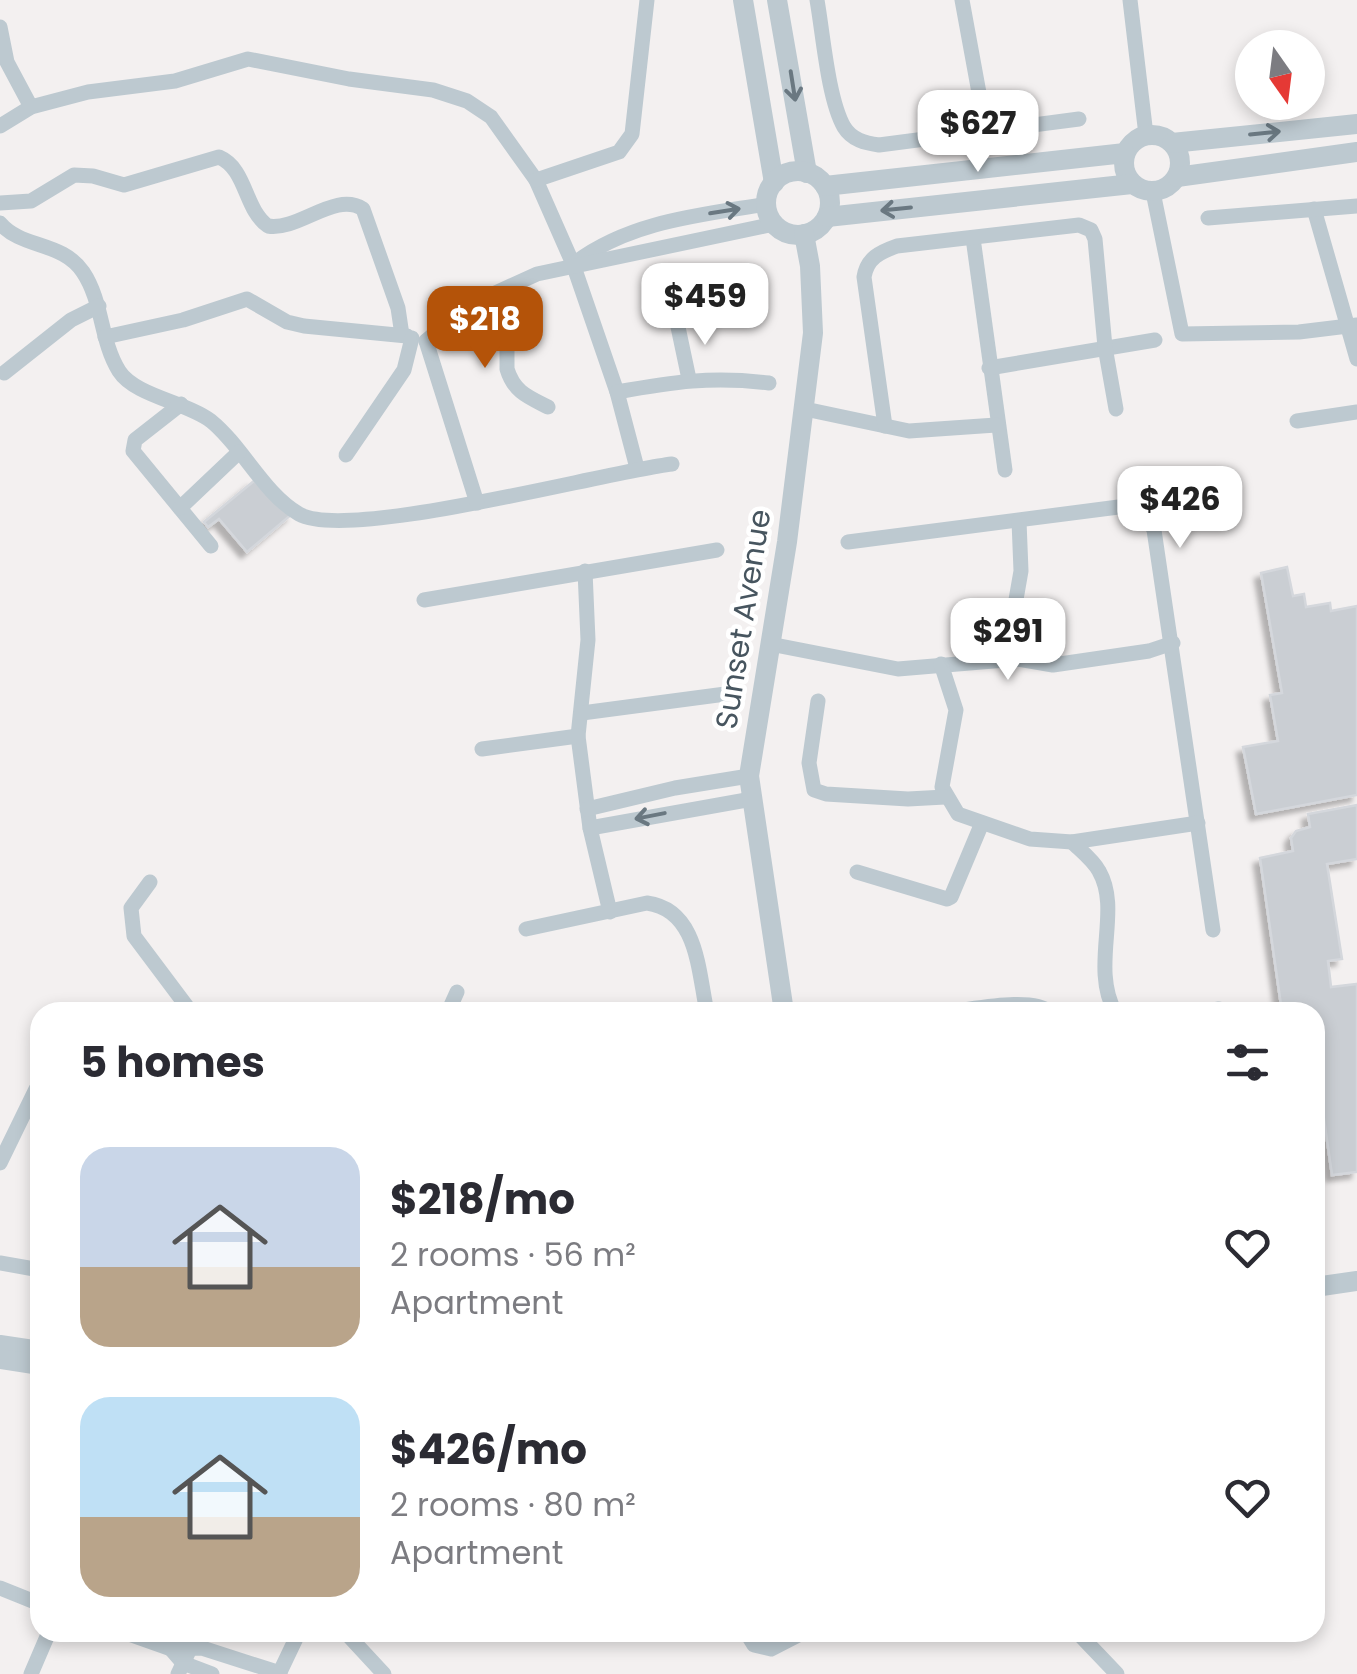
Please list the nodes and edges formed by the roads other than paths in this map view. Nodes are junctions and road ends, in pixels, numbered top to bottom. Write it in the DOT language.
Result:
graph roads {
  1 [pos="648,0"];
  2 [pos="743,0"];
  3 [pos="777,0"];
  4 [pos="817,0"];
  5 [pos="962,0"];
  6 [pos="1130,0"];
  7 [pos="0,27"];
  8 [pos="31,107"];
  9 [pos="1079,119"];
  10 [pos="1357,124"];
  11 [pos="0,126"];
  12 [pos="986,131"];
  13 [pos="1146,135"];
  14 [pos="1172,143"];
  15 [pos="1357,152"];
  16 [pos="1125,153"];
  17 [pos="806,173"];
  18 [pos="1177,177"];
  19 [pos="536,180"];
  20 [pos="774,183"];
  21 [pos="1132,184"];
  22 [pos="826,186"];
  23 [pos="1154,192"];
  24 [pos="0,204"];
  25 [pos="1357,206"];
  26 [pos="1314,209"];
  27 [pos="770,214"];
  28 [pos="827,217"];
  29 [pos="1208,218"];
  30 [pos="0,223"];
  31 [pos="804,234"];
  32 [pos="973,238"];
  33 [pos="573,264"];
  34 [pos="507,289"];
  35 [pos="99,306"];
  36 [pos="1352,326"];
  37 [pos="678,327"];
  38 [pos="104,337"];
  39 [pos="413,338"];
  40 [pos="1156,340"];
  41 [pos="1105,347"];
  42 [pos="1357,358"];
  43 [pos="989,368"];
  44 [pos="4,373"];
  45 [pos="689,379"];
  46 [pos="769,384"];
  47 [pos="617,392"];
  48 [pos="181,404"];
  49 [pos="548,407"];
  50 [pos="805,408"];
  51 [pos="1116,409"];
  52 [pos="1357,412"];
  53 [pos="1297,422"];
  54 [pos="996,425"];
  55 [pos="885,426"];
  56 [pos="239,452"];
  57 [pos="346,454"];
  58 [pos="672,464"];
  59 [pos="637,468"];
  60 [pos="1004,470"];
  61 [pos="477,502"];
  62 [pos="180,508"];
  63 [pos="1019,521"];
  64 [pos="848,542"];
  65 [pos="210,546"];
  66 [pos="716,550"];
  67 [pos="585,571"];
  68 [pos="424,600"];
  69 [pos="770,644"];
  70 [pos="1173,644"];
  71 [pos="1018,658"];
  72 [pos="941,664"];
  73 [pos="733,692"];
  74 [pos="818,700"];
  75 [pos="582,713"];
  76 [pos="578,736"];
  77 [pos="482,749"];
  78 [pos="748,776"];
  79 [pos="945,797"];
  80 [pos="752,798"];
  81 [pos="587,810"];
  82 [pos="982,823"];
  83 [pos="1198,823"];
  84 [pos="590,828"];
  85 [pos="1110,835"];
  86 [pos="1072,842"];
  87 [pos="1099,870"];
  88 [pos="857,872"];
  89 [pos="150,882"];
  90 [pos="610,912"];
  91 [pos="526,929"];
  92 [pos="1213,930"];
  93 [pos="457,992"];
  94 [pos="184,1002"];
  95 [pos="452,1002"];
  96 [pos="705,1002"];
  97 [pos="783,1002"];
  98 [pos="1110,1002"];
  99 [pos="30,1101"];
  100 [pos="0,1163"];
  101 [pos="0,1263"];
  102 [pos="30,1268"];
  103 [pos="1357,1281"];
  104 [pos="1325,1286"];
  105 [pos="0,1345"];
  106 [pos="30,1350"];
  107 [pos="0,1360"];
  108 [pos="30,1364"];
  109 [pos="0,1588"];
  110 [pos="30,1600"];
  111 [pos="45,1642"];
  112 [pos="151,1642"];
  113 [pos="294,1642"];
  114 [pos="354,1642"];
  115 [pos="754,1642"];
  116 [pos="785,1642"];
  117 [pos="1087,1642"];
  118 [pos="187,1654"];
  119 [pos="280,1673"];
  120 [pos="31,1674"];
  121 [pos="212,1674"];
  122 [pos="384,1674"];
  123 [pos="1118,1674"];
  1 -- 19 [label="street"];
  2 -- 20 [label="street"];
  3 -- 17 [label="street, one-way"];
  4 -- 12 [label="street"];
  5 -- 12 [label="street"];
  6 -- 13 [label="street"];
  7 -- 8 [label="street"];
  8 -- 11 [label="street"];
  8 -- 19 [label="street"];
  9 -- 12 [label="street"];
  14 -- 10 [label="street, one-way"];
  13 -- 14 [label="street"];
  13 -- 16 [label="street"];
  14 -- 18 [label="street"];
  15 -- 18 [label="street"];
  16 -- 21 [label="street"];
  16 -- 22 [label="street"];
  17 -- 20 [label="street"];
  17 -- 22 [label="street"];
  18 -- 23 [label="street"];
  19 -- 33 [label="street"];
  20 -- 27 [label="street"];
  21 -- 23 [label="street"];
  21 -- 28 [label="street, one-way"];
  22 -- 28 [label="street"];
  23 -- 36 [label="street"];
  24 -- 39 [label="street"];
  25 -- 26 [label="street"];
  26 -- 29 [label="street"];
  26 -- 36 [label="street"];
  27 -- 31 [label="street"];
  27 -- 33 [label="street"];
  33 -- 27 [label="street, one-way"];
  28 -- 31 [label="street"];
  30 -- 35 [label="street"];
  31 -- 50 [label="street, Sunset Avenue"];
  32 -- 41 [label="street"];
  32 -- 43 [label="street"];
  32 -- 55 [label="street"];
  33 -- 34 [label="street"];
  33 -- 47 [label="street"];
  34 -- 39 [label="street"];
  34 -- 49 [label="street"];
  35 -- 38 [label="street"];
  35 -- 44 [label="street"];
  36 -- 42 [label="street"];
  37 -- 45 [label="street"];
  38 -- 39 [label="street"];
  38 -- 48 [label="street"];
  39 -- 57 [label="street"];
  39 -- 61 [label="street"];
  40 -- 41 [label="street"];
  41 -- 43 [label="street"];
  41 -- 51 [label="street"];
  43 -- 54 [label="street"];
  45 -- 46 [label="street"];
  45 -- 47 [label="street"];
  47 -- 59 [label="street"];
  48 -- 56 [label="street"];
  48 -- 62 [label="street"];
  50 -- 55 [label="street"];
  50 -- 69 [label="street, Sunset Avenue"];
  52 -- 53 [label="street"];
  54 -- 55 [label="street"];
  54 -- 60 [label="street"];
  56 -- 61 [label="street"];
  56 -- 62 [label="street"];
  58 -- 59 [label="street"];
  59 -- 61 [label="street"];
  62 -- 65 [label="street"];
  63 -- 64 [label="street"];
  63 -- 70 [label="street"];
  63 -- 71 [label="street"];
  66 -- 67 [label="street"];
  67 -- 68 [label="street"];
  67 -- 75 [label="street"];
  69 -- 72 [label="street"];
  69 -- 78 [label="street, Sunset Avenue"];
  70 -- 71 [label="street"];
  70 -- 83 [label="street"];
  71 -- 72 [label="street"];
  72 -- 79 [label="street"];
  73 -- 75 [label="street"];
  74 -- 79 [label="street"];
  75 -- 76 [label="street"];
  76 -- 77 [label="street"];
  76 -- 81 [label="street"];
  78 -- 80 [label="street, Sunset Avenue"];
  78 -- 81 [label="street"];
  79 -- 82 [label="street"];
  80 -- 84 [label="street, one-way"];
  80 -- 97 [label="street, Sunset Avenue"];
  81 -- 84 [label="street"];
  82 -- 86 [label="street"];
  82 -- 88 [label="street"];
  83 -- 85 [label="street"];
  83 -- 92 [label="street"];
  84 -- 90 [label="street"];
  85 -- 86 [label="street"];
  85 -- 87 [label="street"];
  86 -- 87 [label="street"];
  87 -- 98 [label="street"];
  89 -- 94 [label="street"];
  90 -- 91 [label="street"];
  90 -- 96 [label="street"];
  93 -- 95 [label="street"];
  99 -- 100 [label="street"];
  101 -- 102 [label="street"];
  103 -- 104 [label="street"];
  105 -- 106 [label="street"];
  107 -- 108 [label="street"];
  109 -- 110 [label="street"];
  111 -- 120 [label="street"];
  112 -- 118 [label="street"];
  113 -- 119 [label="street"];
  114 -- 122 [label="street"];
  115 -- 116 [label="street"];
  117 -- 123 [label="street"];
  118 -- 119 [label="street"];
  118 -- 121 [label="street"];
}
